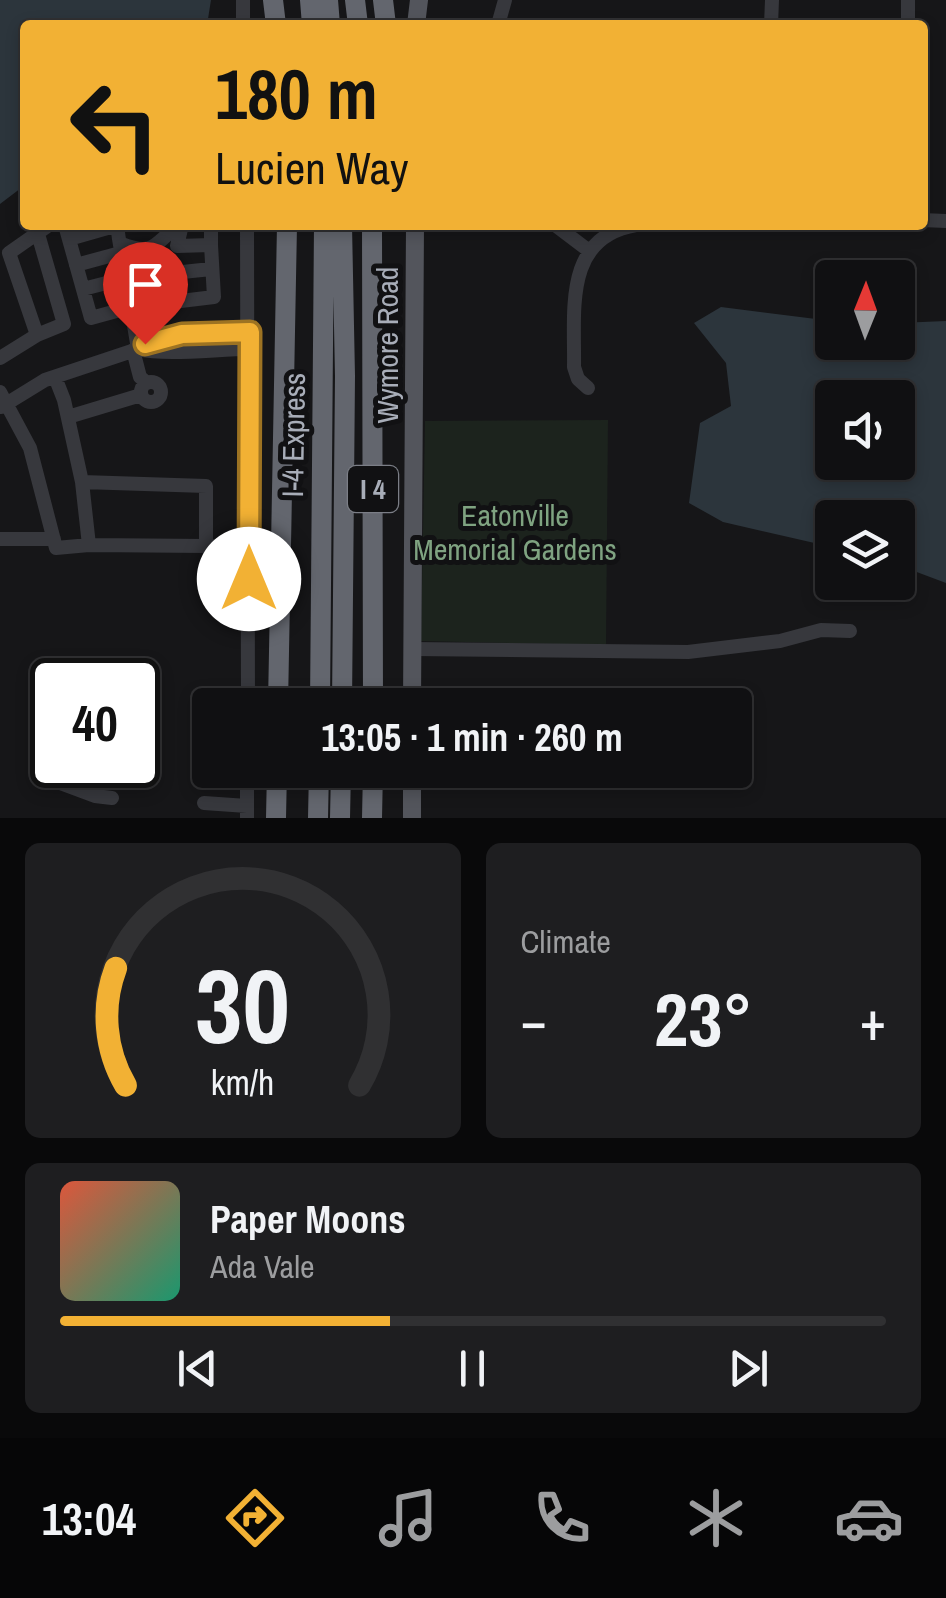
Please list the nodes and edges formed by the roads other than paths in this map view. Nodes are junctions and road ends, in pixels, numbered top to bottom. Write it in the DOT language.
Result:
graph roads {
  1 [pos="42,230"];
  2 [pos="43,230"];
  3 [pos="117,230"];
  4 [pos="174,230"];
  5 [pos="179,230"];
  6 [pos="211,230"];
  7 [pos="247,230"];
  8 [pos="288,230"];
  9 [pos="324,230"];
  10 [pos="342,230"];
  11 [pos="372,230"];
  12 [pos="384,230"];
  13 [pos="415,230"];
  14 [pos="562,230"];
  15 [pos="622,230"];
  16 [pos="67,232"];
  17 [pos="211,245"];
  18 [pos="123,248"];
  19 [pos="588,250"];
  20 [pos="76,265"];
  21 [pos="212,269"];
  22 [pos="126,278"];
  23 [pos="82,289"];
  24 [pos="130,308"];
  25 [pos="373,320"];
  26 [pos="250,332"];
  27 [pos="36,335"];
  28 [pos="250,348"];
  29 [pos="135,349"];
  30 [pos="0,358"];
  31 [pos="54,377"];
  32 [pos="588,388"];
  33 [pos="2,401"];
  34 [pos="68,417"];
  35 [pos="82,482"];
  36 [pos="0,539"];
  37 [pos="54,540"];
  38 [pos="90,545"];
  39 [pos="206,546"];
  40 [pos="249,547"];
  41 [pos="850,631"];
  42 [pos="412,649"];
  43 [pos="248,688"];
  44 [pos="278,688"];
  45 [pos="320,688"];
  46 [pos="342,688"];
  47 [pos="373,688"];
  48 [pos="412,688"];
  49 [pos="74,788"];
  50 [pos="277,788"];
  51 [pos="341,788"];
  52 [pos="372,788"];
  53 [pos="412,788"];
  54 [pos="112,798"];
  55 [pos="204,803"];
  56 [pos="247,812"];
  57 [pos="276,818"];
  58 [pos="342,818"];
  59 [pos="372,818"];
  60 [pos="412,818"];
  1 -- 27 [label="street"];
  2 -- 27 [label="street"];
  3 -- 18 [label="street"];
  4 -- 18 [label="street"];
  5 -- 17 [label="street"];
  6 -- 17 [label="street"];
  7 -- 26 [label="street"];
  8 -- 44 [label="highway"];
  9 -- 45 [label="highway, I-4 Express"];
  10 -- 46 [label="highway, I-4 Express"];
  11 -- 25 [label="highway, I 4"];
  12 -- 25 [label="highway"];
  13 -- 42 [label="main road, Wymore Road"];
  14 -- 19 [label="street"];
  15 -- 19 [label="street"];
  16 -- 20 [label="street"];
  17 -- 21 [label="street"];
  18 -- 20 [label="street"];
  18 -- 22 [label="street"];
  19 -- 32 [label="street"];
  20 -- 23 [label="street"];
  21 -- 22 [label="street"];
  21 -- 24 [label="street"];
  22 -- 23 [label="street"];
  22 -- 24 [label="street"];
  23 -- 24 [label="street"];
  24 -- 29 [label="street"];
  25 -- 47 [label="highway, I 4"];
  26 -- 28 [label="street"];
  26 -- 29 [label="street"];
  27 -- 30 [label="street"];
  28 -- 29 [label="street"];
  28 -- 40 [label="street"];
  29 -- 31 [label="street"];
  29 -- 34 [label="street"];
  31 -- 33 [label="street"];
  31 -- 34 [label="street"];
  33 -- 37 [label="street"];
  34 -- 35 [label="street"];
  35 -- 38 [label="street"];
  35 -- 39 [label="street"];
  36 -- 37 [label="street"];
  37 -- 38 [label="street"];
  38 -- 39 [label="street"];
  39 -- 40 [label="street"];
  40 -- 43 [label="street"];
  41 -- 42 [label="street"];
  42 -- 48 [label="main road, Wymore Road"];
  49 -- 54 [label="street"];
  50 -- 57 [label="highway"];
  51 -- 58 [label="highway"];
  52 -- 59 [label="highway"];
  53 -- 60 [label="main road"];
  55 -- 56 [label="street"];
}
